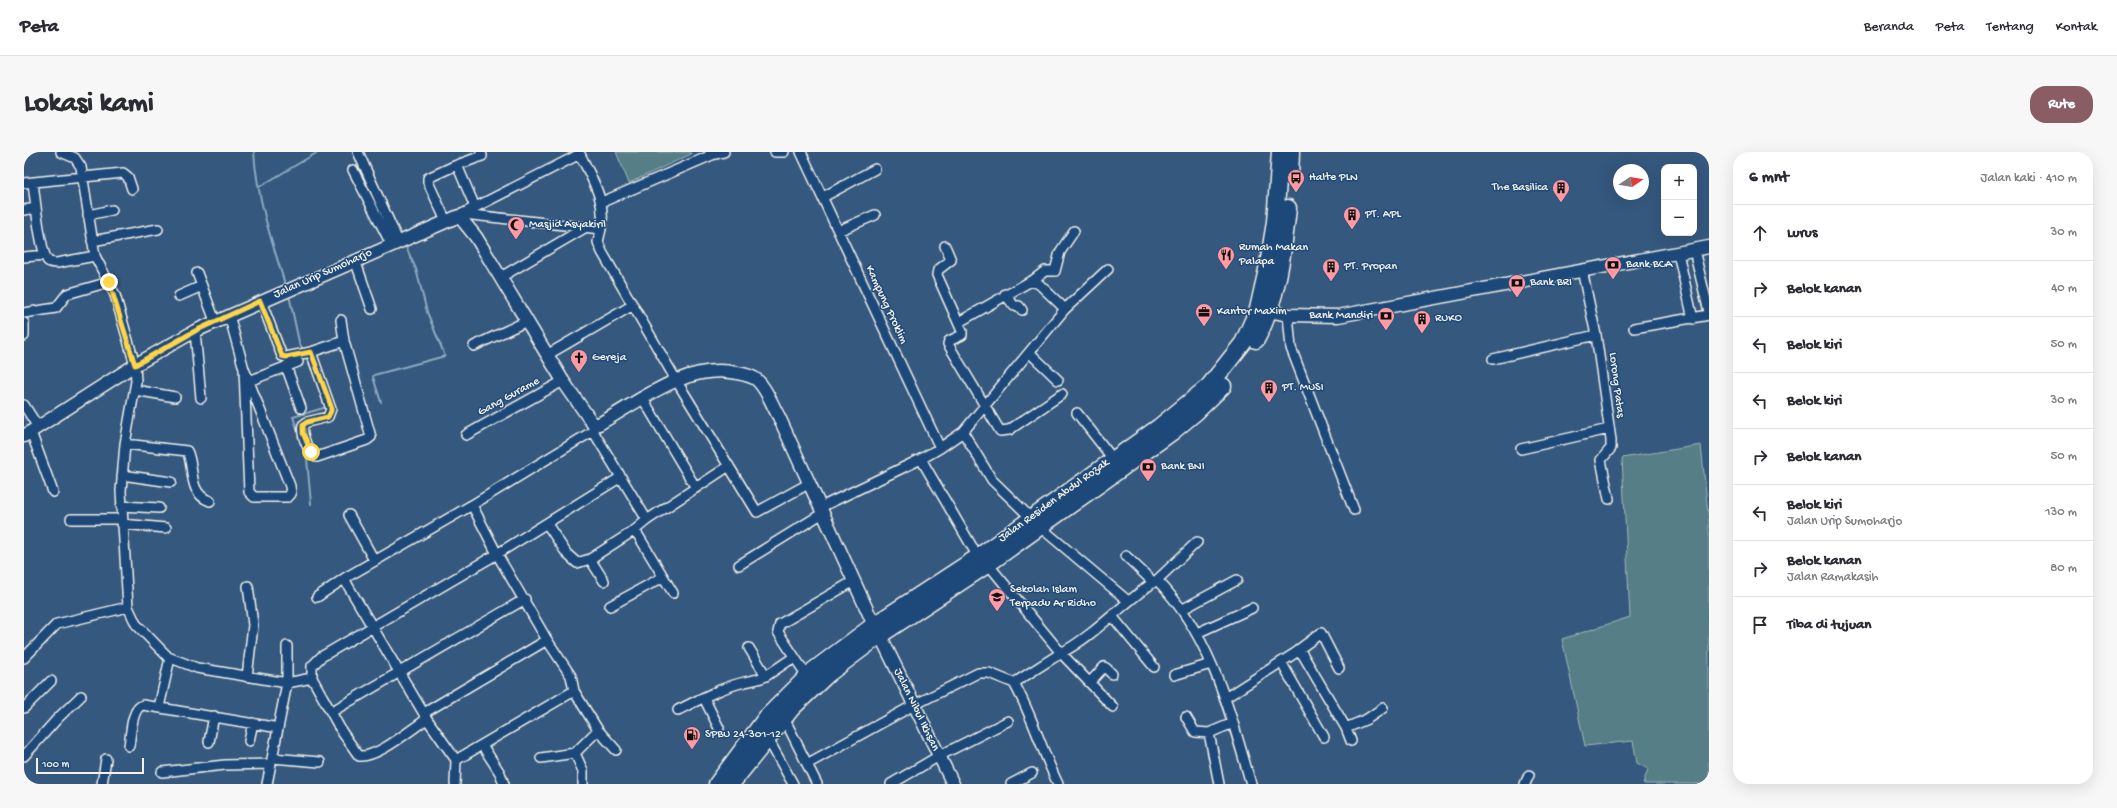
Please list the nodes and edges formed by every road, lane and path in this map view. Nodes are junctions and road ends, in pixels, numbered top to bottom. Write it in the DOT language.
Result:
graph roads {
  1 [pos="62,152"];
  2 [pos="358,152"];
  3 [pos="481,152"];
  4 [pos="724,152"];
  5 [pos="775,152"];
  6 [pos="784,152"];
  7 [pos="801,152"];
  8 [pos="1280,152"];
  9 [pos="1291,152"];
  10 [pos="579,153"];
  11 [pos="711,154"];
  12 [pos="75,155"];
  13 [pos="457,165"];
  14 [pos="353,170"];
  15 [pos="875,170"];
  16 [pos="82,176"];
  17 [pos="28,183"];
  18 [pos="132,189"];
  19 [pos="823,196"];
  20 [pos="602,202"];
  21 [pos="475,207"];
  22 [pos="36,208"];
  23 [pos="24,210"];
  24 [pos="112,210"];
  25 [pos="88,215"];
  26 [pos="461,215"];
  27 [pos="875,215"];
  28 [pos="446,221"];
  29 [pos="586,227"];
  30 [pos="158,229"];
  31 [pos="601,229"];
  32 [pos="838,231"];
  33 [pos="1074,231"];
  34 [pos="92,241"];
  35 [pos="399,241"];
  36 [pos="945,246"];
  37 [pos="1709,247"];
  38 [pos="1694,250"];
  39 [pos="1678,253"];
  40 [pos="45,255"];
  41 [pos="95,256"];
  42 [pos="24,257"];
  43 [pos="355,260"];
  44 [pos="1108,269"];
  45 [pos="1582,270"];
  46 [pos="197,273"];
  47 [pos="500,277"];
  48 [pos="1032,281"];
  49 [pos="109,282"];
  50 [pos="202,286"];
  51 [pos="1005,294"];
  52 [pos="179,296"];
  53 [pos="260,301"];
  54 [pos="633,305"];
  55 [pos="372,309"];
  56 [pos="1065,309"];
  57 [pos="1022,310"];
  58 [pos="1264,310"];
  59 [pos="24,313"];
  60 [pos="230,314"];
  61 [pos="1709,314"];
  62 [pos="1288,315"];
  63 [pos="1693,319"];
  64 [pos="341,320"];
  65 [pos="215,321"];
  66 [pos="527,321"];
  67 [pos="959,322"];
  68 [pos="24,323"];
  69 [pos="1634,328"];
  70 [pos="195,331"];
  71 [pos="1596,335"];
  72 [pos="24,336"];
  73 [pos="344,341"];
  74 [pos="474,346"];
  75 [pos="1030,353"];
  76 [pos="547,354"];
  77 [pos="304,355"];
  78 [pos="1493,358"];
  79 [pos="135,365"];
  80 [pos="286,366"];
  81 [pos="244,369"];
  82 [pos="676,380"];
  83 [pos="1058,380"];
  84 [pos="249,381"];
  85 [pos="563,381"];
  86 [pos="135,390"];
  87 [pos="1062,394"];
  88 [pos="175,397"];
  89 [pos="202,398"];
  90 [pos="643,399"];
  91 [pos="24,405"];
  92 [pos="985,406"];
  93 [pos="301,408"];
  94 [pos="1077,413"];
  95 [pos="593,427"];
  96 [pos="1609,429"];
  97 [pos="31,431"];
  98 [pos="963,432"];
  99 [pos="466,434"];
  100 [pos="125,444"];
  101 [pos="940,448"];
  102 [pos="1521,449"];
  103 [pos="921,459"];
  104 [pos="1113,459"];
  105 [pos="729,466"];
  106 [pos="122,475"];
  107 [pos="621,477"];
  108 [pos="171,482"];
  109 [pos="810,483"];
  110 [pos="696,488"];
  111 [pos="53,492"];
  112 [pos="1609,499"];
  113 [pos="210,500"];
  114 [pos="472,505"];
  115 [pos="121,506"];
  116 [pos="159,508"];
  117 [pos="822,510"];
  118 [pos="1354,510"];
  119 [pos="349,515"];
  120 [pos="71,519"];
  121 [pos="647,520"];
  122 [pos="122,521"];
  123 [pos="1035,522"];
  124 [pos="547,524"];
  125 [pos="166,528"];
  126 [pos="634,530"];
  127 [pos="1197,542"];
  128 [pos="497,554"];
  129 [pos="1126,556"];
  130 [pos="374,560"];
  131 [pos="590,560"];
  132 [pos="983,560"];
  133 [pos="739,565"];
  134 [pos="663,577"];
  135 [pos="345,578"];
  136 [pos="1237,580"];
  137 [pos="604,581"];
  138 [pos="854,581"];
  139 [pos="1155,581"];
  140 [pos="248,586"];
  141 [pos="673,593"];
  142 [pos="317,597"];
  143 [pos="524,599"];
  144 [pos="1128,601"];
  145 [pos="610,606"];
  146 [pos="128,607"];
  147 [pos="1252,608"];
  148 [pos="1183,609"];
  149 [pos="1112,616"];
  150 [pos="374,627"];
  151 [pos="877,630"];
  152 [pos="1197,633"];
  153 [pos="547,640"];
  154 [pos="287,646"];
  155 [pos="749,648"];
  156 [pos="1298,650"];
  157 [pos="1061,653"];
  158 [pos="166,656"];
  159 [pos="794,657"];
  160 [pos="24,658"];
  161 [pos="1281,662"];
  162 [pos="1211,664"];
  163 [pos="1154,667"];
  164 [pos="1339,668"];
  165 [pos="400,671"];
  166 [pos="1112,674"];
  167 [pos="1174,675"];
  168 [pos="766,676"];
  169 [pos="807,676"];
  170 [pos="247,677"];
  171 [pos="312,678"];
  172 [pos="51,680"];
  173 [pos="1090,682"];
  174 [pos="287,683"];
  175 [pos="1014,683"];
  176 [pos="574,691"];
  177 [pos="80,696"];
  178 [pos="704,698"];
  179 [pos="1225,698"];
  180 [pos="914,705"];
  181 [pos="159,707"];
  182 [pos="1113,707"];
  183 [pos="24,708"];
  184 [pos="1383,708"];
  185 [pos="678,710"];
  186 [pos="331,712"];
  187 [pos="214,716"];
  188 [pos="425,716"];
  189 [pos="1186,717"];
  190 [pos="784,718"];
  191 [pos="1008,720"];
  192 [pos="253,723"];
  193 [pos="1233,723"];
  194 [pos="273,727"];
  195 [pos="719,728"];
  196 [pos="1346,728"];
  197 [pos="598,730"];
  198 [pos="1210,733"];
  199 [pos="1324,737"];
  200 [pos="768,739"];
  201 [pos="249,741"];
  202 [pos="1351,741"];
  203 [pos="209,742"];
  204 [pos="482,745"];
  205 [pos="129,746"];
  206 [pos="616,750"];
  207 [pos="575,753"];
  208 [pos="24,756"];
  209 [pos="939,756"];
  210 [pos="541,758"];
  211 [pos="106,759"];
  212 [pos="456,760"];
  213 [pos="271,761"];
  214 [pos="320,762"];
  215 [pos="807,764"];
  216 [pos="162,772"];
  217 [pos="1032,773"];
  218 [pos="1529,775"];
  219 [pos="102,784"];
  220 [pos="267,784"];
  221 [pos="455,784"];
  222 [pos="504,784"];
  223 [pos="583,784"];
  224 [pos="728,784"];
  225 [pos="793,784"];
  226 [pos="817,784"];
  227 [pos="891,784"];
  228 [pos="953,784"];
  229 [pos="1011,784"];
  230 [pos="1058,784"];
  231 [pos="1219,784"];
  232 [pos="1251,784"];
  233 [pos="1525,784"];
  1 -- 12 [label="street"];
  2 -- 35 [label="street"];
  3 -- 13 [label="street"];
  4 -- 11 [label="street"];
  5 -- 6 [label="street"];
  7 -- 19 [label="street, Kampung Proklim"];
  8 -- 58 [label="highway, Jalan Residen Abdul Rozak"];
  9 -- 58 [label="highway, Jalan Residen Abdul Rozak"];
  10 -- 20 [label="street"];
  10 -- 21 [label="street"];
  11 -- 20 [label="street"];
  12 -- 16 [label="street"];
  13 -- 21 [label="street"];
  13 -- 28 [label="street"];
  14 -- 35 [label="street"];
  15 -- 19 [label="street"];
  16 -- 17 [label="street"];
  16 -- 18 [label="street"];
  16 -- 25 [label="street"];
  17 -- 22 [label="street"];
  19 -- 32 [label="street, Kampung Proklim"];
  20 -- 31 [label="street"];
  21 -- 26 [label="street"];
  22 -- 23 [label="street"];
  22 -- 40 [label="street"];
  24 -- 25 [label="street"];
  25 -- 34 [label="street"];
  26 -- 28 [label="street, Jalan Urip Sumoharjo"];
  26 -- 29 [label="street"];
  26 -- 47 [label="street"];
  27 -- 32 [label="street"];
  28 -- 35 [label="street, Jalan Urip Sumoharjo"];
  29 -- 31 [label="street"];
  29 -- 47 [label="street"];
  30 -- 34 [label="street"];
  31 -- 54 [label="street"];
  32 -- 101 [label="street, Kampung Proklim"];
  33 -- 48 [label="street"];
  34 -- 41 [label="street"];
  35 -- 43 [label="street, Jalan Urip Sumoharjo"];
  36 -- 67 [label="street"];
  37 -- 38 [label="street"];
  38 -- 39 [label="street"];
  38 -- 61 [label="street"];
  39 -- 45 [label="street"];
  39 -- 63 [label="street"];
  40 -- 41 [label="street"];
  40 -- 42 [label="street"];
  41 -- 49 [label="street"];
  43 -- 53 [label="street, Jalan Urip Sumoharjo"];
  43 -- 55 [label="street"];
  44 -- 56 [label="street"];
  45 -- 62 [label="street"];
  45 -- 71 [label="street, Lorong Patas"];
  46 -- 50 [label="street"];
  47 -- 66 [label="street"];
  48 -- 51 [label="street"];
  48 -- 56 [label="street"];
  49 -- 59 [label="street"];
  49 -- 79 [label="street"];
  50 -- 52 [label="street"];
  50 -- 65 [label="street"];
  51 -- 57 [label="street"];
  51 -- 67 [label="street"];
  53 -- 60 [label="street, Jalan Urip Sumoharjo"];
  53 -- 77 [label="street"];
  54 -- 76 [label="street"];
  54 -- 82 [label="street"];
  56 -- 75 [label="street"];
  58 -- 62 [label="street"];
  58 -- 104 [label="highway, Jalan Residen Abdul Rozak"];
  58 -- 123 [label="highway, Jalan Residen Abdul Rozak"];
  60 -- 65 [label="street, Jalan Urip Sumoharjo"];
  60 -- 81 [label="street"];
  61 -- 63 [label="street"];
  62 -- 118 [label="street"];
  63 -- 69 [label="street"];
  64 -- 73 [label="street"];
  65 -- 70 [label="street, Jalan Urip Sumoharjo"];
  66 -- 74 [label="street"];
  66 -- 76 [label="street"];
  67 -- 92 [label="street"];
  68 -- 72 [label="street"];
  70 -- 79 [label="street, Jalan Urip Sumoharjo"];
  70 -- 89 [label="street"];
  71 -- 78 [label="street"];
  71 -- 96 [label="street, Lorong Patas"];
  73 -- 77 [label="street"];
  73 -- 77 [label="street"];
  75 -- 83 [label="street"];
  75 -- 92 [label="street"];
  76 -- 85 [label="street"];
  77 -- 80 [label="street"];
  79 -- 86 [label="street"];
  79 -- 97 [label="street, Jalan Urip Sumoharjo"];
  80 -- 84 [label="street"];
  80 -- 93 [label="street"];
  81 -- 84 [label="street"];
  81 -- 84 [label="street"];
  82 -- 90 [label="street"];
  82 -- 105 [label="street"];
  82 -- 109 [label="street, Jalan Nibul Ikhsan"];
  85 -- 95 [label="street"];
  85 -- 99 [label="street, Gang Gurame"];
  86 -- 88 [label="street"];
  86 -- 100 [label="street"];
  87 -- 92 [label="street"];
  90 -- 95 [label="street"];
  90 -- 110 [label="street"];
  91 -- 97 [label="street"];
  92 -- 98 [label="street"];
  94 -- 104 [label="street"];
  95 -- 107 [label="street"];
  95 -- 114 [label="street"];
  96 -- 102 [label="street"];
  96 -- 112 [label="street, Lorong Patas"];
  97 -- 111 [label="street"];
  98 -- 101 [label="street"];
  98 -- 123 [label="street"];
  100 -- 106 [label="street"];
  100 -- 113 [label="street"];
  101 -- 103 [label="street"];
  103 -- 117 [label="street"];
  103 -- 132 [label="street"];
  104 -- 123 [label="highway, Jalan Residen Abdul Rozak"];
  105 -- 109 [label="street"];
  105 -- 110 [label="street"];
  106 -- 108 [label="street"];
  106 -- 115 [label="street"];
  107 -- 121 [label="street"];
  107 -- 124 [label="street"];
  109 -- 117 [label="street, Jalan Nibul Ikhsan"];
  110 -- 121 [label="street"];
  114 -- 128 [label="street"];
  114 -- 130 [label="street"];
  115 -- 116 [label="street"];
  115 -- 122 [label="street"];
  117 -- 133 [label="street"];
  117 -- 138 [label="street, Jalan Nibul Ikhsan"];
  119 -- 130 [label="street"];
  120 -- 122 [label="street"];
  121 -- 126 [label="street"];
  122 -- 125 [label="street"];
  122 -- 146 [label="street"];
  123 -- 132 [label="highway, Jalan Residen Abdul Rozak"];
  123 -- 144 [label="street"];
  124 -- 128 [label="street"];
  124 -- 131 [label="street"];
  126 -- 131 [label="street"];
  126 -- 134 [label="street"];
  127 -- 139 [label="street"];
  128 -- 143 [label="street"];
  128 -- 150 [label="street"];
  129 -- 139 [label="street"];
  130 -- 135 [label="street"];
  131 -- 137 [label="street"];
  132 -- 151 [label="highway, Jalan Residen Abdul Rozak"];
  132 -- 157 [label="street"];
  134 -- 141 [label="street"];
  134 -- 145 [label="street"];
  135 -- 142 [label="street"];
  135 -- 150 [label="street"];
  136 -- 148 [label="street"];
  138 -- 151 [label="street, Jalan Nibul Ikhsan"];
  138 -- 159 [label="street"];
  139 -- 144 [label="street"];
  139 -- 148 [label="street"];
  140 -- 170 [label="street"];
  143 -- 153 [label="street"];
  143 -- 165 [label="street"];
  144 -- 149 [label="street"];
  146 -- 158 [label="street"];
  146 -- 160 [label="street"];
  147 -- 152 [label="street"];
  148 -- 152 [label="street"];
  149 -- 157 [label="street"];
  149 -- 163 [label="street"];
  150 -- 165 [label="street"];
  150 -- 171 [label="street"];
  151 -- 169 [label="highway, Jalan Residen Abdul Rozak"];
  151 -- 180 [label="street, Jalan Nibul Ikhsan"];
  151 -- 190 [label="highway, Jalan Residen Abdul Rozak"];
  152 -- 162 [label="street"];
  153 -- 176 [label="street"];
  153 -- 188 [label="street"];
  154 -- 174 [label="street"];
  155 -- 168 [label="street"];
  156 -- 161 [label="street"];
  156 -- 164 [label="street"];
  156 -- 196 [label="street"];
  157 -- 173 [label="street"];
  157 -- 175 [label="street"];
  158 -- 170 [label="street"];
  158 -- 181 [label="street"];
  159 -- 168 [label="street"];
  159 -- 169 [label="street"];
  161 -- 179 [label="street"];
  161 -- 199 [label="street"];
  162 -- 167 [label="street"];
  162 -- 179 [label="street"];
  165 -- 186 [label="street"];
  165 -- 188 [label="street"];
  166 -- 173 [label="street"];
  168 -- 178 [label="street"];
  169 -- 224 [label="highway, Jalan Residen Abdul Rozak"];
  170 -- 174 [label="street"];
  171 -- 174 [label="street"];
  171 -- 186 [label="street"];
  172 -- 183 [label="street"];
  173 -- 182 [label="street"];
  174 -- 213 [label="street"];
  175 -- 180 [label="street"];
  175 -- 230 [label="street"];
  176 -- 197 [label="street"];
  176 -- 204 [label="street"];
  177 -- 208 [label="street"];
  178 -- 185 [label="street"];
  178 -- 195 [label="street"];
  179 -- 193 [label="street"];
  180 -- 209 [label="street, Jalan Nibul Ikhsan"];
  180 -- 215 [label="street"];
  181 -- 187 [label="street"];
  181 -- 205 [label="street"];
  184 -- 196 [label="street"];
  186 -- 188 [label="street"];
  187 -- 192 [label="street"];
  187 -- 203 [label="street"];
  188 -- 212 [label="street"];
  189 -- 198 [label="street"];
  190 -- 200 [label="highway, Jalan Residen Abdul Rozak"];
  190 -- 215 [label="street"];
  191 -- 209 [label="street"];
  192 -- 194 [label="street"];
  192 -- 201 [label="street"];
  193 -- 198 [label="street"];
  193 -- 232 [label="street"];
  196 -- 202 [label="street"];
  197 -- 206 [label="street"];
  197 -- 207 [label="street"];
  198 -- 231 [label="street"];
  200 -- 224 [label="highway, Jalan Residen Abdul Rozak"];
  200 -- 225 [label="street"];
  204 -- 212 [label="street"];
  204 -- 222 [label="street"];
  207 -- 210 [label="street"];
  207 -- 223 [label="street"];
  209 -- 227 [label="street"];
  209 -- 228 [label="street, Jalan Nibul Ikhsan"];
  211 -- 219 [label="street"];
  212 -- 221 [label="street"];
  213 -- 214 [label="street"];
  213 -- 216 [label="street"];
  213 -- 220 [label="street"];
  215 -- 226 [label="street"];
  217 -- 229 [label="street"];
  218 -- 233 [label="street"];
}
